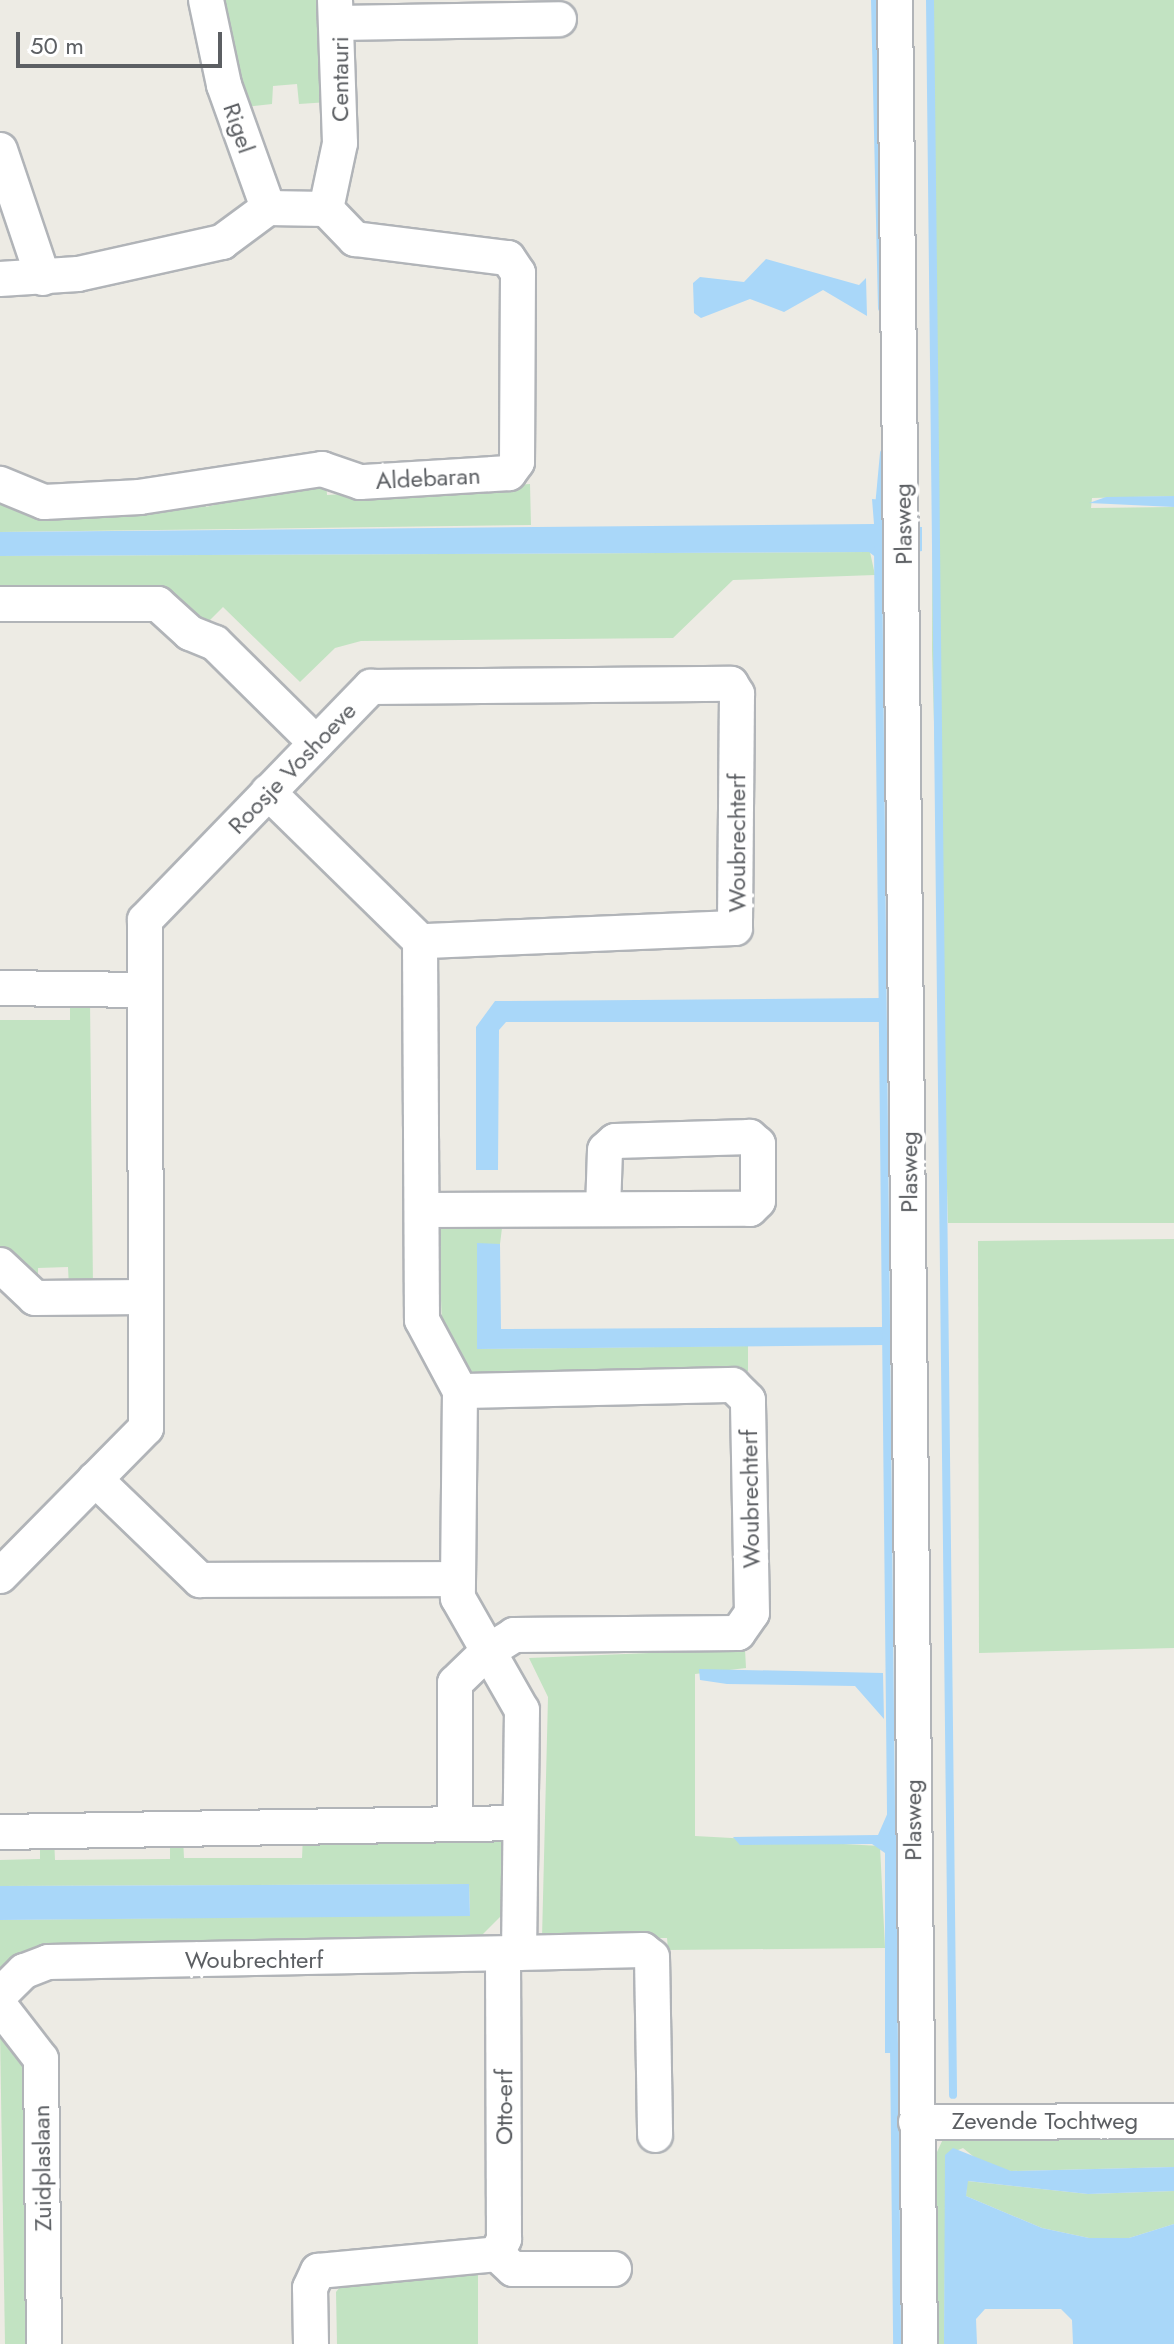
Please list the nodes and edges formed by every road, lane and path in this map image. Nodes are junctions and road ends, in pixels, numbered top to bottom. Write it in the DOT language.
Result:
graph roads {
  1 [pos="206,0"];
  2 [pos="895,0"];
  3 [pos="514,10"];
  4 [pos="337,12"];
  5 [pos="559,19"];
  6 [pos="0,150"];
  7 [pos="268,208"];
  8 [pos="326,209"];
  9 [pos="43,278"];
  10 [pos="0,279"];
  11 [pos="0,484"];
  12 [pos="0,604"];
  13 [pos="731,684"];
  14 [pos="316,743"];
  15 [pos="268,792"];
  16 [pos="420,941"];
  17 [pos="0,988"];
  18 [pos="142,990"];
  19 [pos="603,1209"];
  20 [pos="423,1210"];
  21 [pos="0,1265"];
  22 [pos="144,1297"];
  23 [pos="460,1391"];
  24 [pos="95,1479"];
  25 [pos="0,1576"];
  26 [pos="458,1579"];
  27 [pos="487,1652"];
  28 [pos="455,1823"];
  29 [pos="519,1823"];
  30 [pos="0,1832"];
  31 [pos="511,1955"];
  32 [pos="0,1995"];
  33 [pos="0,2006"];
  34 [pos="1174,2121"];
  35 [pos="916,2122"];
  36 [pos="655,2135"];
  37 [pos="497,2254"];
  38 [pos="614,2269"];
  39 [pos="44,2344"];
  40 [pos="311,2344"];
  41 [pos="920,2344"];
  1 -- 7 [label="street, Rigel"];
  2 -- 35 [label="street, Plasweg"];
  3 -- 4 [label="street, Centauri"];
  3 -- 5 [label="street, Centauri"];
  4 -- 8 [label="street, Centauri"];
  6 -- 9 [label="street"];
  7 -- 8 [label="street"];
  7 -- 9 [label="street"];
  8 -- 11 [label="street, Aldebaran"];
  9 -- 10 [label="street"];
  12 -- 14 [label="street"];
  13 -- 14 [label="street, Roosje Voshoeve"];
  13 -- 16 [label="street, Woubrechterf"];
  14 -- 15 [label="street, Roosje Voshoeve"];
  15 -- 16 [label="street"];
  15 -- 18 [label="street, Roosje Voshoeve"];
  16 -- 20 [label="street"];
  17 -- 18 [label="street"];
  18 -- 22 [label="street, Roosje Voshoeve"];
  19 -- 19 [label="street"];
  19 -- 20 [label="street"];
  20 -- 23 [label="street"];
  21 -- 22 [label="street"];
  22 -- 24 [label="street, Roosje Voshoeve"];
  23 -- 26 [label="street"];
  23 -- 27 [label="street, Woubrechterf"];
  24 -- 25 [label="street, Roosje Voshoeve"];
  24 -- 26 [label="street"];
  26 -- 27 [label="street"];
  27 -- 28 [label="street, Woubrechterf"];
  27 -- 29 [label="street"];
  28 -- 29 [label="street"];
  28 -- 30 [label="street"];
  29 -- 31 [label="street"];
  31 -- 32 [label="street, Woubrechterf"];
  31 -- 36 [label="street, Woubrechterf"];
  31 -- 37 [label="street, Otto-erf"];
  33 -- 39 [label="street, Zuidplaslaan"];
  34 -- 35 [label="street, Zevende Tochtweg"];
  35 -- 41 [label="street, Plasweg"];
  37 -- 38 [label="street"];
  37 -- 40 [label="street"];
}
